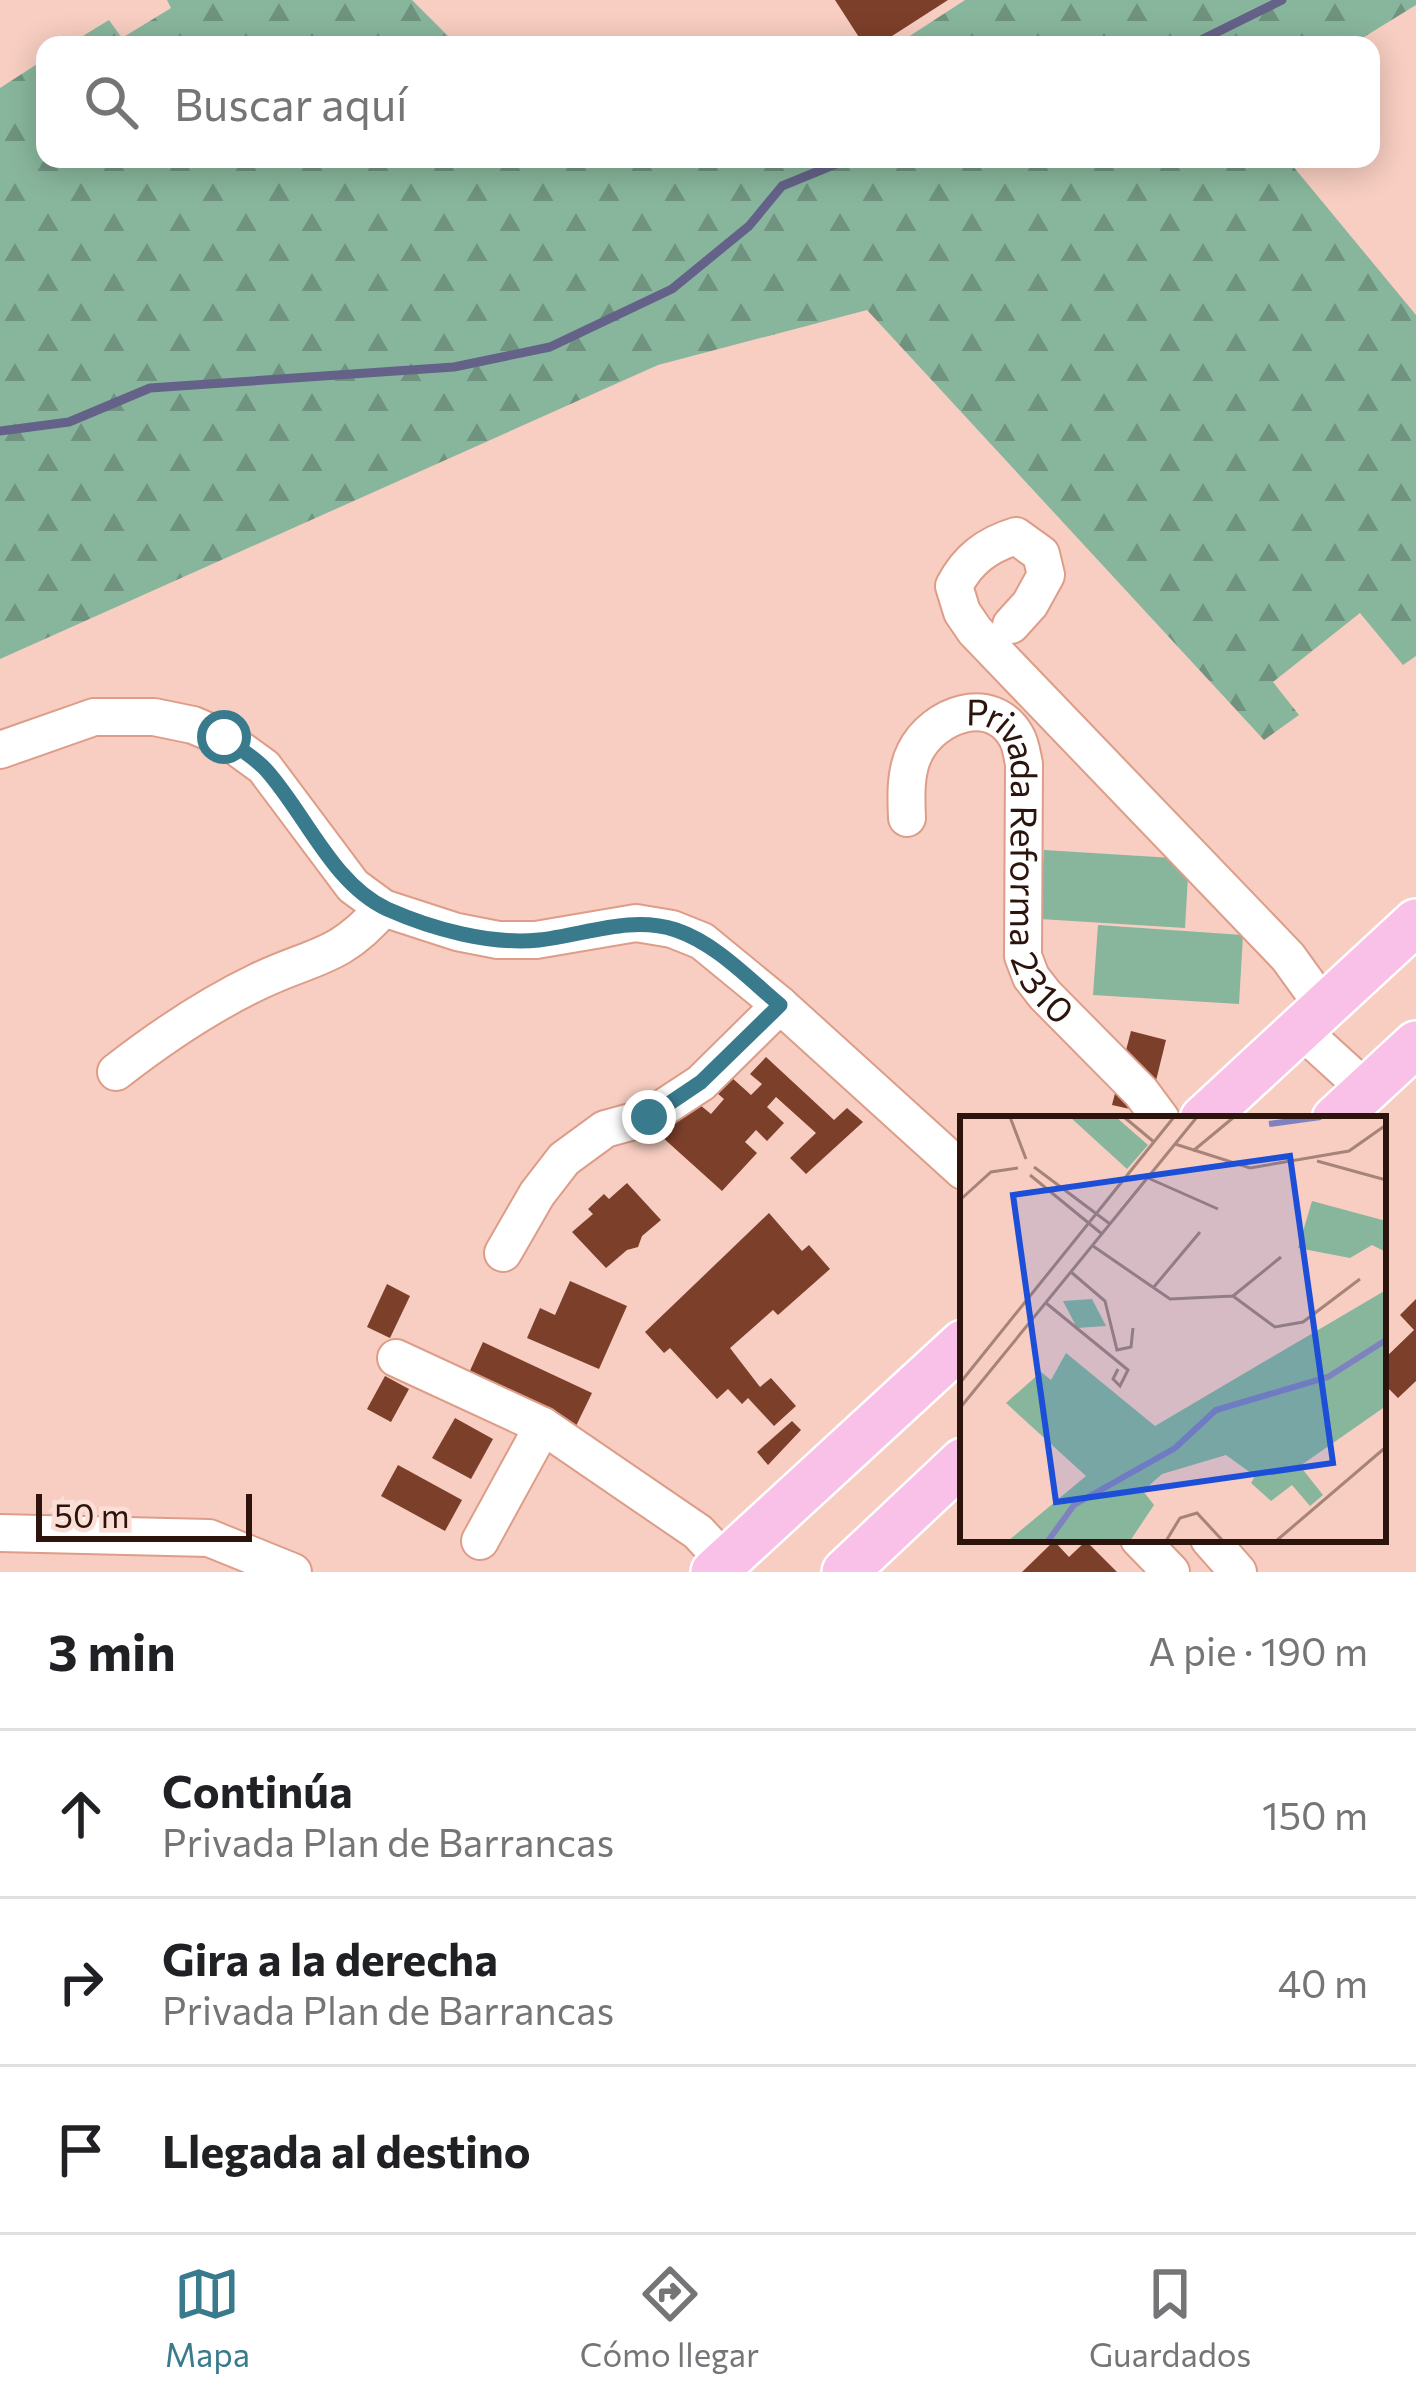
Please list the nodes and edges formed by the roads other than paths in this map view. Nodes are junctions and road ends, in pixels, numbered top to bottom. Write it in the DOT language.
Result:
graph roads {
  1 [pos="1011,625"];
  2 [pos="0,750"];
  3 [pos="907,818"];
  4 [pos="383,908"];
  5 [pos="1416,922"];
  6 [pos="780,1005"];
  7 [pos="1312,1018"];
  8 [pos="1416,1044"];
  9 [pos="116,1072"];
  10 [pos="1351,1104"];
  11 [pos="1159,1116"];
  12 [pos="1206,1116"];
  13 [pos="960,1168"];
  14 [pos="502,1253"];
  15 [pos="959,1355"];
  16 [pos="396,1358"];
  17 [pos="543,1426"];
  18 [pos="960,1464"];
  19 [pos="0,1533"];
  20 [pos="480,1541"];
  21 [pos="1142,1542"];
  22 [pos="1212,1542"];
  23 [pos="720,1566"];
  24 [pos="293,1572"];
  25 [pos="845,1572"];
  26 [pos="1171,1572"];
  27 [pos="1238,1572"];
  1 -- 7 [label="street"];
  2 -- 4 [label="street"];
  3 -- 11 [label="street, Privada Reforma 2310"];
  4 -- 6 [label="street"];
  4 -- 9 [label="street"];
  5 -- 7 [label="main road"];
  6 -- 13 [label="street"];
  6 -- 14 [label="street"];
  7 -- 10 [label="street"];
  7 -- 12 [label="main road"];
  8 -- 10 [label="main road"];
  15 -- 23 [label="main road"];
  16 -- 17 [label="street"];
  17 -- 20 [label="street"];
  17 -- 23 [label="street"];
  18 -- 25 [label="main road"];
  19 -- 24 [label="street"];
  21 -- 26 [label="street"];
  22 -- 27 [label="street"];
}
